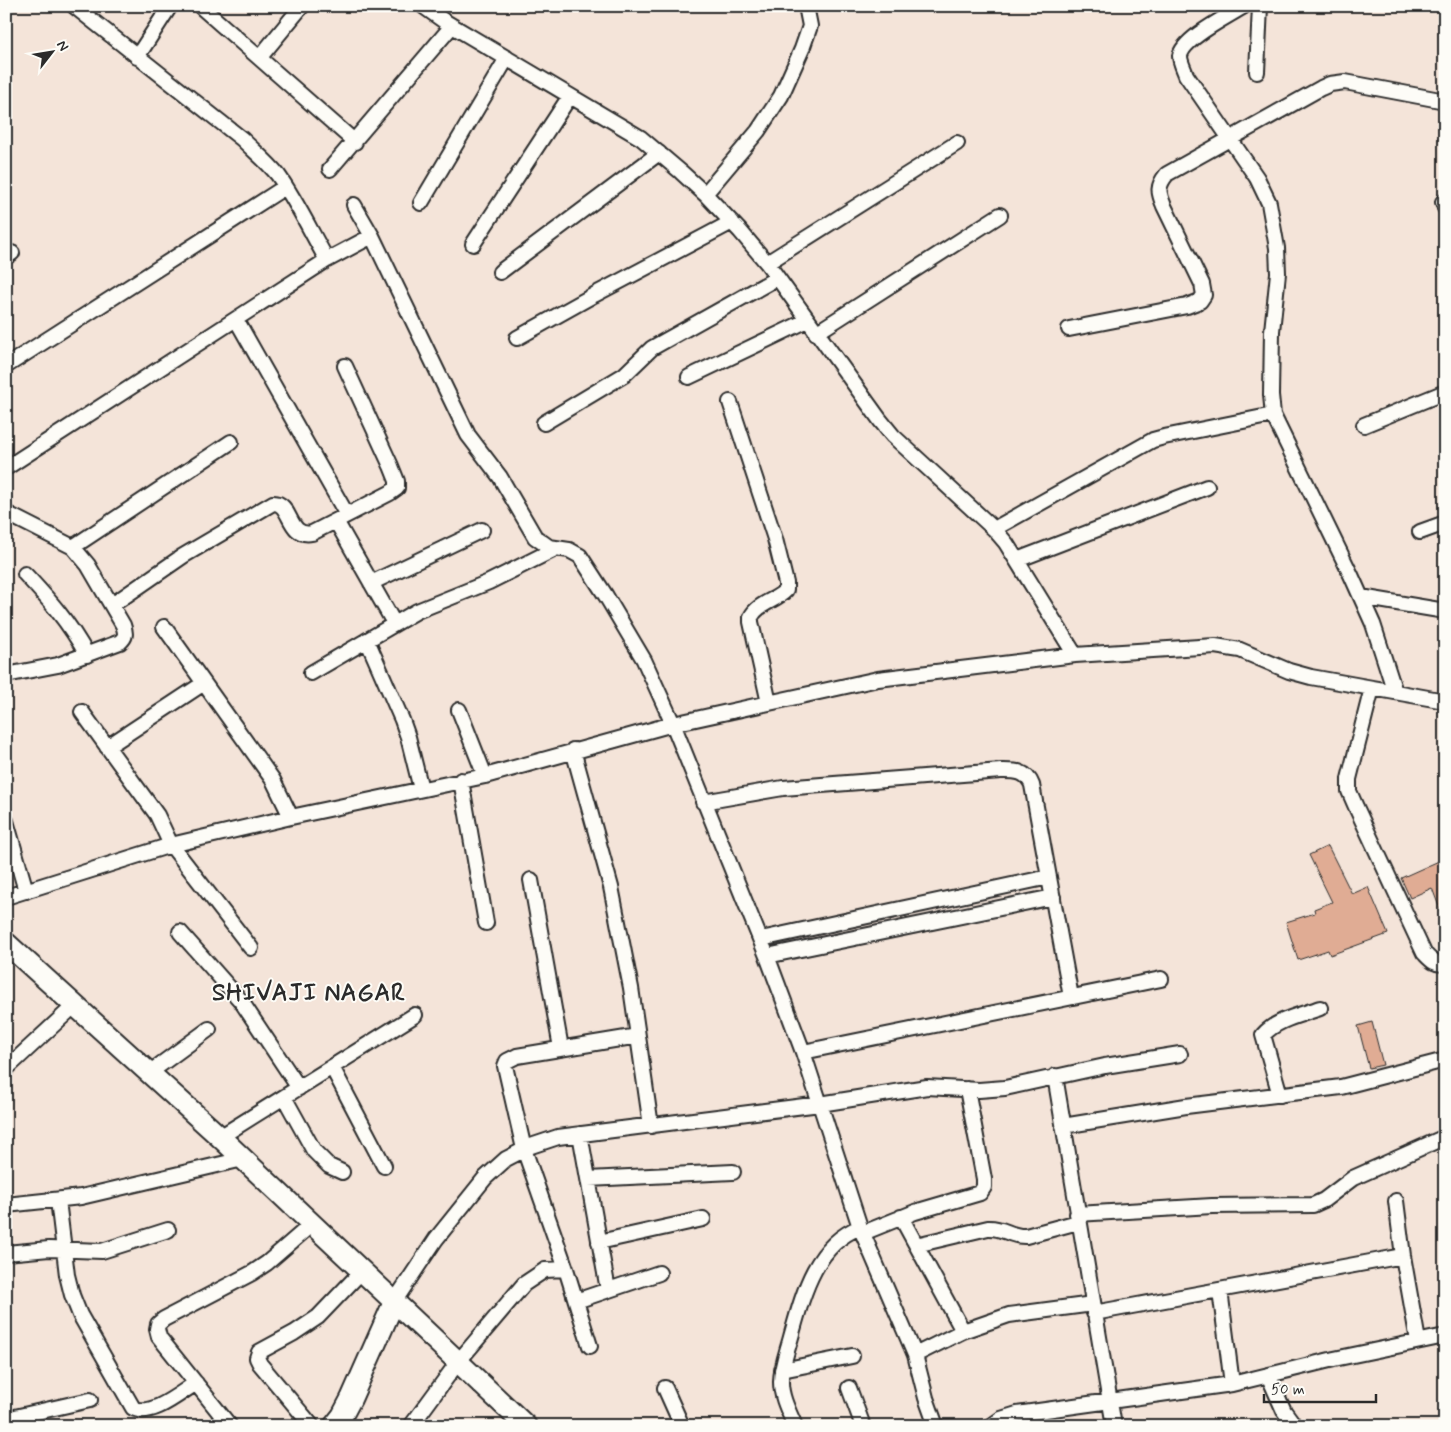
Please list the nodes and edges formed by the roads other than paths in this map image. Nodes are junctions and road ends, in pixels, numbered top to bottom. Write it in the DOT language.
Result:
graph roads {
  1 [pos="74,6"];
  2 [pos="170,6"];
  3 [pos="200,6"];
  4 [pos="302,6"];
  5 [pos="423,6"];
  6 [pos="1244,6"];
  7 [pos="1260,6"];
  8 [pos="810,7"];
  9 [pos="452,26"];
  10 [pos="137,57"];
  11 [pos="260,57"];
  12 [pos="507,58"];
  13 [pos="1257,72"];
  14 [pos="570,96"];
  15 [pos="1445,101"];
  16 [pos="1231,139"];
  17 [pos="355,142"];
  18 [pos="956,143"];
  19 [pos="659,153"];
  20 [pos="330,169"];
  21 [pos="286,187"];
  22 [pos="706,194"];
  23 [pos="421,203"];
  24 [pos="354,205"];
  25 [pos="1000,215"];
  26 [pos="732,222"];
  27 [pos="372,236"];
  28 [pos="473,244"];
  29 [pos="327,260"];
  30 [pos="766,264"];
  31 [pos="500,272"];
  32 [pos="777,278"];
  33 [pos="236,319"];
  34 [pos="808,320"];
  35 [pos="1069,329"];
  36 [pos="816,332"];
  37 [pos="517,338"];
  38 [pos="6,366"];
  39 [pos="346,366"];
  40 [pos="689,377"];
  41 [pos="1445,392"];
  42 [pos="730,402"];
  43 [pos="1274,415"];
  44 [pos="544,423"];
  45 [pos="1364,425"];
  46 [pos="231,442"];
  47 [pos="6,468"];
  48 [pos="1207,487"];
  49 [pos="6,513"];
  50 [pos="341,518"];
  51 [pos="1445,523"];
  52 [pos="482,530"];
  53 [pos="994,530"];
  54 [pos="1420,532"];
  55 [pos="73,547"];
  56 [pos="556,549"];
  57 [pos="1017,560"];
  58 [pos="25,574"];
  59 [pos="371,583"];
  60 [pos="1361,597"];
  61 [pos="112,604"];
  62 [pos="1445,610"];
  63 [pos="394,623"];
  64 [pos="164,627"];
  65 [pos="367,640"];
  66 [pos="87,655"];
  67 [pos="1075,655"];
  68 [pos="311,674"];
  69 [pos="6,675"];
  70 [pos="204,683"];
  71 [pos="1372,688"];
  72 [pos="1395,692"];
  73 [pos="1445,702"];
  74 [pos="769,703"];
  75 [pos="459,710"];
  76 [pos="82,712"];
  77 [pos="673,724"];
  78 [pos="107,747"];
  79 [pos="573,750"];
  80 [pos="485,776"];
  81 [pos="462,780"];
  82 [pos="421,788"];
  83 [pos="703,802"];
  84 [pos="291,817"];
  85 [pos="6,821"];
  86 [pos="172,845"];
  87 [pos="1049,877"];
  88 [pos="531,880"];
  89 [pos="26,891"];
  90 [pos="6,897"];
  91 [pos="1053,897"];
  92 [pos="934,902"];
  93 [pos="938,920"];
  94 [pos="486,923"];
  95 [pos="180,932"];
  96 [pos="760,939"];
  97 [pos="6,943"];
  98 [pos="251,948"];
  99 [pos="767,956"];
  100 [pos="1445,964"];
  101 [pos="1161,979"];
  102 [pos="1071,997"];
  103 [pos="75,1005"];
  104 [pos="1320,1008"];
  105 [pos="415,1015"];
  106 [pos="209,1029"];
  107 [pos="638,1036"];
  108 [pos="561,1048"];
  109 [pos="803,1052"];
  110 [pos="1180,1054"];
  111 [pos="1445,1060"];
  112 [pos="332,1067"];
  113 [pos="6,1069"];
  114 [pos="150,1073"];
  115 [pos="1055,1076"];
  116 [pos="299,1088"];
  117 [pos="967,1089"];
  118 [pos="1280,1095"];
  119 [pos="284,1097"];
  120 [pos="820,1104"];
  121 [pos="651,1126"];
  122 [pos="1063,1126"];
  123 [pos="580,1134"];
  124 [pos="220,1137"];
  125 [pos="1445,1137"];
  126 [pos="524,1149"];
  127 [pos="243,1159"];
  128 [pos="384,1166"];
  129 [pos="342,1172"];
  130 [pos="733,1172"];
  131 [pos="588,1179"];
  132 [pos="58,1200"];
  133 [pos="1396,1202"];
  134 [pos="6,1205"];
  135 [pos="901,1217"];
  136 [pos="1078,1218"];
  137 [pos="703,1219"];
  138 [pos="312,1224"];
  139 [pos="168,1230"];
  140 [pos="862,1230"];
  141 [pos="599,1242"];
  142 [pos="916,1245"];
  143 [pos="64,1250"];
  144 [pos="6,1253"];
  145 [pos="1403,1256"];
  146 [pos="566,1269"];
  147 [pos="362,1271"];
  148 [pos="659,1273"];
  149 [pos="608,1290"];
  150 [pos="1220,1290"];
  151 [pos="576,1301"];
  152 [pos="394,1302"];
  153 [pos="1094,1309"];
  154 [pos="963,1331"];
  155 [pos="1445,1336"];
  156 [pos="1418,1341"];
  157 [pos="590,1346"];
  158 [pos="915,1355"];
  159 [pos="852,1356"];
  160 [pos="458,1362"];
  161 [pos="782,1370"];
  162 [pos="1268,1375"];
  163 [pos="196,1383"];
  164 [pos="1232,1384"];
  165 [pos="665,1388"];
  166 [pos="849,1388"];
  167 [pos="90,1400"];
  168 [pos="1110,1402"];
  169 [pos="6,1419"];
  170 [pos="230,1426"];
  171 [pos="312,1426"];
  172 [pos="334,1426"];
  173 [pos="411,1426"];
  174 [pos="526,1426"];
  175 [pos="682,1426"];
  176 [pos="795,1426"];
  177 [pos="863,1426"];
  178 [pos="936,1426"];
  179 [pos="991,1426"];
  180 [pos="1114,1426"];
  181 [pos="1295,1426"];
  1 -- 10 [label="street"];
  2 -- 10 [label="street"];
  3 -- 11 [label="street"];
  4 -- 11 [label="street"];
  5 -- 9 [label="street"];
  6 -- 16 [label="street"];
  7 -- 13 [label="street"];
  8 -- 22 [label="street"];
  9 -- 12 [label="street"];
  9 -- 17 [label="street"];
  10 -- 21 [label="street"];
  11 -- 17 [label="street"];
  12 -- 14 [label="street"];
  12 -- 23 [label="street"];
  14 -- 19 [label="street"];
  14 -- 28 [label="street"];
  15 -- 16 [label="street"];
  16 -- 35 [label="street"];
  16 -- 43 [label="street"];
  17 -- 20 [label="street"];
  18 -- 30 [label="street"];
  19 -- 22 [label="street"];
  19 -- 31 [label="street"];
  21 -- 29 [label="street"];
  21 -- 38 [label="street"];
  22 -- 26 [label="street"];
  24 -- 27 [label="street"];
  25 -- 36 [label="street"];
  26 -- 30 [label="street"];
  26 -- 37 [label="street"];
  27 -- 29 [label="street"];
  27 -- 56 [label="street"];
  29 -- 33 [label="street"];
  30 -- 32 [label="street"];
  32 -- 34 [label="street"];
  32 -- 44 [label="street"];
  33 -- 47 [label="street"];
  33 -- 50 [label="street"];
  34 -- 36 [label="street"];
  34 -- 40 [label="street"];
  36 -- 53 [label="street"];
  39 -- 50 [label="street"];
  41 -- 45 [label="street"];
  42 -- 74 [label="street"];
  43 -- 53 [label="street"];
  43 -- 60 [label="street"];
  46 -- 55 [label="street"];
  48 -- 57 [label="street"];
  49 -- 55 [label="street"];
  50 -- 59 [label="street"];
  50 -- 61 [label="street"];
  51 -- 54 [label="street"];
  52 -- 59 [label="street"];
  53 -- 57 [label="street"];
  55 -- 61 [label="street"];
  56 -- 63 [label="street"];
  56 -- 77 [label="street"];
  57 -- 67 [label="street"];
  58 -- 66 [label="street"];
  59 -- 63 [label="street"];
  60 -- 62 [label="street"];
  60 -- 72 [label="street"];
  61 -- 66 [label="street"];
  63 -- 65 [label="street"];
  64 -- 70 [label="street"];
  65 -- 68 [label="street"];
  65 -- 82 [label="street"];
  66 -- 69 [label="street"];
  67 -- 71 [label="street"];
  67 -- 74 [label="street"];
  70 -- 78 [label="street"];
  70 -- 84 [label="street"];
  71 -- 72 [label="street"];
  71 -- 100 [label="street"];
  72 -- 73 [label="street"];
  74 -- 77 [label="street"];
  75 -- 80 [label="street"];
  76 -- 78 [label="street"];
  77 -- 79 [label="street"];
  77 -- 83 [label="street"];
  78 -- 86 [label="street"];
  79 -- 80 [label="street"];
  79 -- 107 [label="street"];
  80 -- 81 [label="street"];
  81 -- 82 [label="street"];
  81 -- 94 [label="street"];
  82 -- 84 [label="street"];
  83 -- 87 [label="street"];
  83 -- 96 [label="street"];
  84 -- 86 [label="street"];
  85 -- 89 [label="street"];
  86 -- 89 [label="street"];
  86 -- 98 [label="street"];
  87 -- 91 [label="street"];
  87 -- 92 [label="street"];
  88 -- 108 [label="street"];
  89 -- 90 [label="street"];
  91 -- 93 [label="street"];
  91 -- 102 [label="street"];
  92 -- 93 [label="street"];
  92 -- 96 [label="street"];
  93 -- 99 [label="street"];
  95 -- 116 [label="street"];
  96 -- 99 [label="street"];
  97 -- 103 [label="street"];
  99 -- 109 [label="street"];
  101 -- 102 [label="street"];
  102 -- 109 [label="street"];
  103 -- 113 [label="street"];
  103 -- 114 [label="street"];
  104 -- 118 [label="street"];
  105 -- 112 [label="street"];
  106 -- 114 [label="street"];
  107 -- 108 [label="street"];
  107 -- 121 [label="street"];
  108 -- 126 [label="street"];
  109 -- 120 [label="street"];
  110 -- 115 [label="street"];
  111 -- 118 [label="street"];
  112 -- 116 [label="street"];
  112 -- 128 [label="street"];
  114 -- 124 [label="street"];
  115 -- 117 [label="street"];
  115 -- 122 [label="street"];
  116 -- 119 [label="street"];
  117 -- 120 [label="street"];
  117 -- 135 [label="street"];
  118 -- 122 [label="street"];
  119 -- 124 [label="street"];
  119 -- 129 [label="street"];
  120 -- 121 [label="street"];
  120 -- 140 [label="street"];
  121 -- 123 [label="street"];
  122 -- 136 [label="street"];
  123 -- 126 [label="street"];
  123 -- 131 [label="street"];
  124 -- 127 [label="street"];
  125 -- 136 [label="street"];
  126 -- 146 [label="street"];
  126 -- 152 [label="street"];
  127 -- 132 [label="street"];
  127 -- 138 [label="street"];
  130 -- 131 [label="street"];
  131 -- 141 [label="street"];
  132 -- 134 [label="street"];
  132 -- 143 [label="street"];
  133 -- 145 [label="street"];
  135 -- 140 [label="street"];
  135 -- 142 [label="street"];
  136 -- 142 [label="street"];
  136 -- 153 [label="street"];
  137 -- 141 [label="street"];
  138 -- 147 [label="street"];
  138 -- 163 [label="street"];
  139 -- 143 [label="street"];
  140 -- 158 [label="street"];
  140 -- 161 [label="street"];
  141 -- 149 [label="street"];
  142 -- 154 [label="street"];
  143 -- 144 [label="street"];
  143 -- 163 [label="street"];
  145 -- 150 [label="street"];
  145 -- 156 [label="street"];
  146 -- 151 [label="street"];
  146 -- 160 [label="street"];
  147 -- 152 [label="street"];
  147 -- 171 [label="street"];
  148 -- 149 [label="street"];
  149 -- 151 [label="street"];
  150 -- 153 [label="street"];
  150 -- 164 [label="street"];
  151 -- 157 [label="street"];
  152 -- 160 [label="street"];
  152 -- 172 [label="street"];
  153 -- 154 [label="street"];
  153 -- 168 [label="street"];
  154 -- 158 [label="street"];
  155 -- 156 [label="street"];
  156 -- 162 [label="street"];
  158 -- 178 [label="street"];
  159 -- 161 [label="street"];
  160 -- 173 [label="street"];
  160 -- 174 [label="street"];
  161 -- 176 [label="street"];
  162 -- 164 [label="street"];
  162 -- 181 [label="street"];
  163 -- 170 [label="street"];
  164 -- 168 [label="street"];
  165 -- 175 [label="street"];
  166 -- 177 [label="street"];
  167 -- 169 [label="street"];
  168 -- 179 [label="street"];
  168 -- 180 [label="street"];
}
